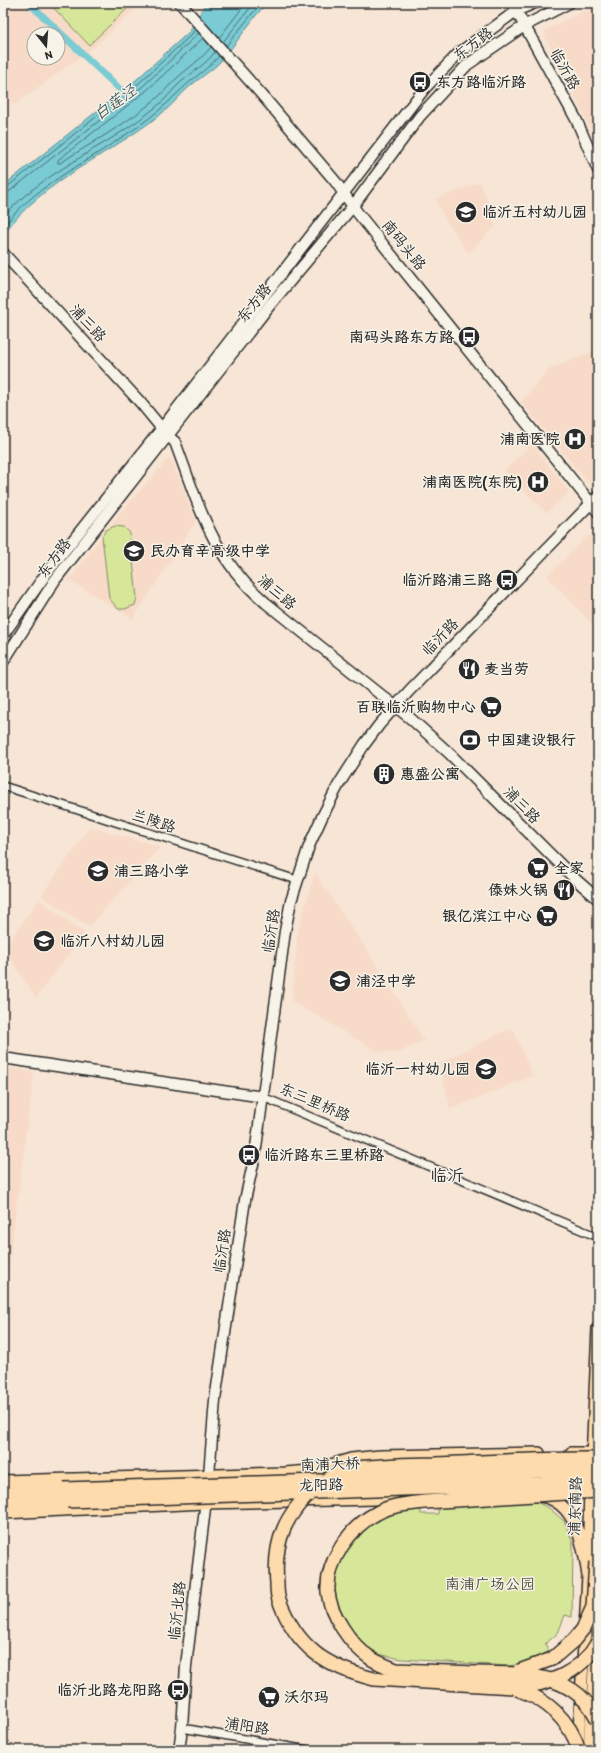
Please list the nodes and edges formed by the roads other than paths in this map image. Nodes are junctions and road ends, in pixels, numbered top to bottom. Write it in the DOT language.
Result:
graph roads {
  1 [pos="535,3"];
  2 [pos="569,3"];
  3 [pos="180,4"];
  4 [pos="514,7"];
  5 [pos="524,26"];
  6 [pos="598,170"];
  7 [pos="344,194"];
  8 [pos="353,206"];
  9 [pos="3,253"];
  10 [pos="165,432"];
  11 [pos="596,504"];
  12 [pos="3,635"];
  13 [pos="3,662"];
  14 [pos="395,706"];
  15 [pos="3,786"];
  16 [pos="297,880"];
  17 [pos="598,899"];
  18 [pos="3,1058"];
  19 [pos="263,1097"];
  20 [pos="598,1237"];
  21 [pos="598,1328"];
  22 [pos="596,1455"];
  23 [pos="598,1471"];
  24 [pos="598,1474"];
  25 [pos="209,1475"];
  26 [pos="3,1482"];
  27 [pos="598,1482"];
  28 [pos="3,1489"];
  29 [pos="598,1491"];
  30 [pos="65,1495"];
  31 [pos="3,1502"];
  32 [pos="204,1503"];
  33 [pos="3,1513"];
  34 [pos="588,1576"];
  35 [pos="598,1608"];
  36 [pos="598,1642"];
  37 [pos="510,1674"];
  38 [pos="582,1685"];
  39 [pos="514,1687"];
  40 [pos="595,1704"];
  41 [pos="580,1716"];
  42 [pos="598,1720"];
  43 [pos="182,1728"];
  44 [pos="267,1742"];
  45 [pos="179,1750"];
  46 [pos="266,1750"];
  47 [pos="308,1750"];
  48 [pos="578,1750"];
  49 [pos="588,1750"];
  1 -- 4 [label="street, 东方路"];
  2 -- 5 [label="street, 东方路"];
  3 -- 7 [label="street, 南码头路"];
  4 -- 5 [label="street, 临沂路"];
  4 -- 7 [label="street, 东方路"];
  5 -- 6 [label="street, 临沂路"];
  5 -- 8 [label="street, 东方路"];
  7 -- 8 [label="street, 南码头路"];
  7 -- 10 [label="street, 东方路"];
  8 -- 10 [label="street, 东方路"];
  8 -- 11 [label="street, 南码头路"];
  9 -- 10 [label="street, 浦三路"];
  10 -- 12 [label="street, 东方路"];
  10 -- 13 [label="street, 东方路"];
  10 -- 14 [label="street, 浦三路"];
  11 -- 14 [label="street, 临沂路"];
  14 -- 16 [label="street, 临沂路"];
  14 -- 17 [label="street, 浦三路"];
  15 -- 16 [label="street, 兰陵路"];
  16 -- 19 [label="street, 临沂路"];
  18 -- 19 [label="street, 东三里桥路"];
  19 -- 20 [label="street, 东三里桥路"];
  19 -- 25 [label="street, 临沂路"];
  21 -- 22 [label="main road, 浦东南路"];
  22 -- 25 [label="main road, 龙阳路"];
  22 -- 34 [label="main road, 浦东南路"];
  22 -- 39 [label="highway, bridge"];
  23 -- 30 [label="highway, 南浦大桥, bridge"];
  24 -- 37 [label="highway, bridge"];
  25 -- 26 [label="main road, 龙阳路"];
  25 -- 32 [label="street, 临沂北路"];
  27 -- 30 [label="highway, 南浦大桥, bridge"];
  28 -- 30 [label="highway"];
  29 -- 37 [label="highway, bridge"];
  30 -- 31 [label="highway"];
  32 -- 33 [label="main road, 龙阳路"];
  32 -- 34 [label="main road, 龙阳路"];
  32 -- 43 [label="street, 临沂北路"];
  34 -- 38 [label="main road, 浦东南路"];
  35 -- 40 [label="main road, 浦东南路"];
  36 -- 39 [label="highway, bridge"];
  37 -- 42 [label="highway, bridge"];
  38 -- 40 [label="main road"];
  38 -- 41 [label="main road, 浦东南路"];
  39 -- 48 [label="highway, bridge"];
  40 -- 49 [label="main road, 浦东南路"];
  41 -- 48 [label="main road, 浦东南路"];
  41 -- 49 [label="main road, 浦东南路"];
  43 -- 44 [label="street, 浦阳路"];
  43 -- 45 [label="street, 临沂北路"];
  44 -- 46 [label="street"];
  44 -- 47 [label="street, 浦阳路"];
}
